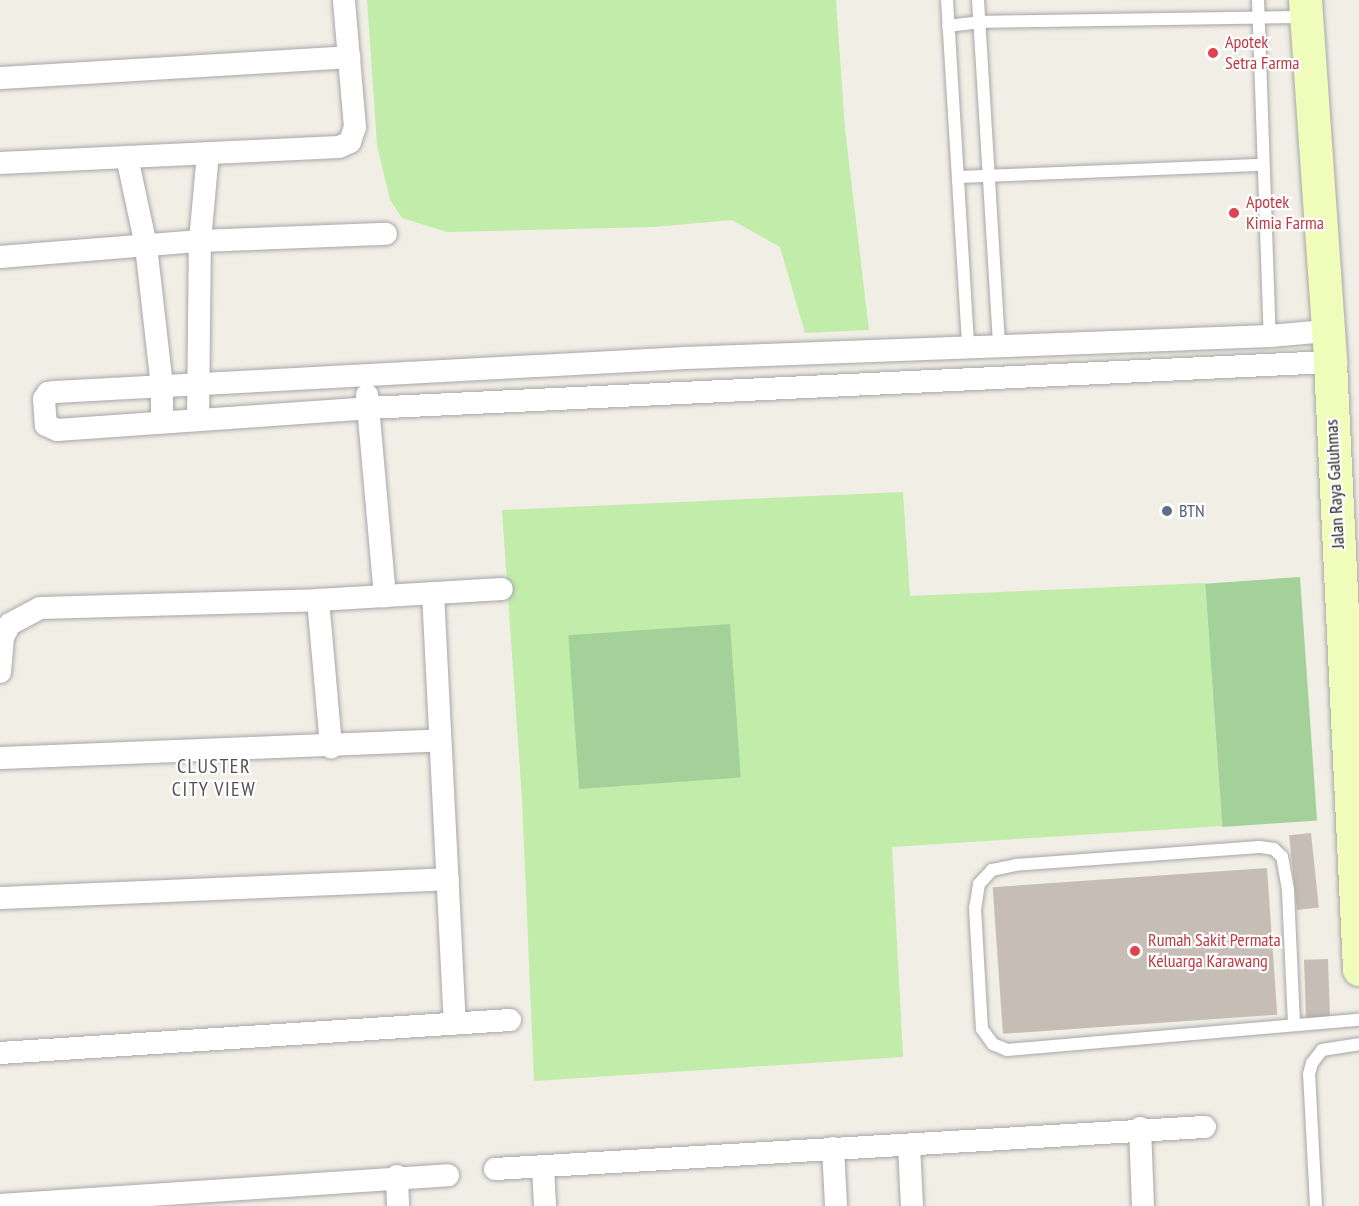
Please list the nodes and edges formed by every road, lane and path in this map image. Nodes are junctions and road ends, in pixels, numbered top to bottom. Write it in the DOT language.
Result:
graph roads {
  1 [pos="344,0"];
  2 [pos="947,0"];
  3 [pos="978,0"];
  4 [pos="1258,0"];
  5 [pos="1305,9"];
  6 [pos="1259,18"];
  7 [pos="979,22"];
  8 [pos="948,26"];
  9 [pos="349,57"];
  10 [pos="0,78"];
  11 [pos="208,153"];
  12 [pos="127,157"];
  13 [pos="0,163"];
  14 [pos="1263,165"];
  15 [pos="988,174"];
  16 [pos="959,177"];
  17 [pos="386,234"];
  18 [pos="200,242"];
  19 [pos="146,246"];
  20 [pos="0,257"];
  21 [pos="1270,336"];
  22 [pos="999,346"];
  23 [pos="968,347"];
  24 [pos="1328,347"];
  25 [pos="365,375"];
  26 [pos="197,385"];
  27 [pos="162,387"];
  28 [pos="368,408"];
  29 [pos="198,420"];
  30 [pos="162,422"];
  31 [pos="502,589"];
  32 [pos="433,593"];
  33 [pos="386,596"];
  34 [pos="318,600"];
  35 [pos="0,672"];
  36 [pos="440,740"];
  37 [pos="332,747"];
  38 [pos="0,758"];
  39 [pos="1356,866"];
  40 [pos="448,879"];
  41 [pos="0,898"];
  42 [pos="1359,969"];
  43 [pos="510,1020"];
  44 [pos="1359,1020"];
  45 [pos="455,1023"];
  46 [pos="1294,1024"];
  47 [pos="1359,1044"];
  48 [pos="0,1053"];
  49 [pos="1205,1127"];
  50 [pos="1140,1128"];
  51 [pos="909,1145"];
  52 [pos="833,1148"];
  53 [pos="543,1167"];
  54 [pos="495,1169"];
  55 [pos="448,1175"];
  56 [pos="397,1176"];
  57 [pos="0,1204"];
  58 [pos="398,1206"];
  59 [pos="545,1206"];
  60 [pos="836,1206"];
  61 [pos="912,1206"];
  62 [pos="1143,1206"];
  63 [pos="1316,1206"];
  1 -- 9 [label="street"];
  2 -- 8 [label="lane"];
  3 -- 7 [label="lane"];
  4 -- 6 [label="lane"];
  5 -- 6 [label="lane"];
  5 -- 24 [label="main road, Jalan Raya Galuhmas"];
  6 -- 7 [label="lane"];
  6 -- 14 [label="lane"];
  7 -- 8 [label="lane"];
  7 -- 15 [label="lane"];
  8 -- 16 [label="lane"];
  9 -- 10 [label="street"];
  9 -- 11 [label="street"];
  11 -- 12 [label="street"];
  11 -- 18 [label="street"];
  12 -- 13 [label="street"];
  12 -- 19 [label="street"];
  14 -- 15 [label="lane"];
  14 -- 21 [label="lane"];
  15 -- 16 [label="lane"];
  15 -- 22 [label="lane"];
  16 -- 23 [label="lane"];
  17 -- 18 [label="street"];
  18 -- 19 [label="street"];
  18 -- 26 [label="street"];
  19 -- 20 [label="street"];
  19 -- 27 [label="street"];
  21 -- 22 [label="street"];
  21 -- 24 [label="street"];
  22 -- 23 [label="street"];
  23 -- 25 [label="street"];
  24 -- 28 [label="street"];
  24 -- 39 [label="main road, Jalan Raya Galuhmas"];
  25 -- 26 [label="street"];
  25 -- 28 [label="street"];
  26 -- 27 [label="street"];
  26 -- 29 [label="street"];
  27 -- 30 [label="street"];
  27 -- 30 [label="street"];
  28 -- 29 [label="street"];
  28 -- 33 [label="street"];
  29 -- 30 [label="street"];
  31 -- 32 [label="street"];
  32 -- 33 [label="street"];
  32 -- 36 [label="street"];
  33 -- 34 [label="street"];
  34 -- 35 [label="street"];
  34 -- 37 [label="street"];
  36 -- 37 [label="street"];
  36 -- 40 [label="street"];
  37 -- 38 [label="street"];
  39 -- 42 [label="main road, Jalan Raya Galuhmas"];
  40 -- 41 [label="street"];
  40 -- 45 [label="street"];
  43 -- 45 [label="street"];
  44 -- 46 [label="lane"];
  45 -- 48 [label="street"];
  46 -- 46 [label="lane"];
  47 -- 63 [label="lane"];
  49 -- 50 [label="street"];
  50 -- 51 [label="street"];
  50 -- 62 [label="street"];
  51 -- 52 [label="street"];
  51 -- 61 [label="street"];
  52 -- 53 [label="street"];
  52 -- 60 [label="street"];
  53 -- 54 [label="street"];
  53 -- 59 [label="street"];
  55 -- 56 [label="street"];
  56 -- 57 [label="street"];
  56 -- 58 [label="street"];
}
